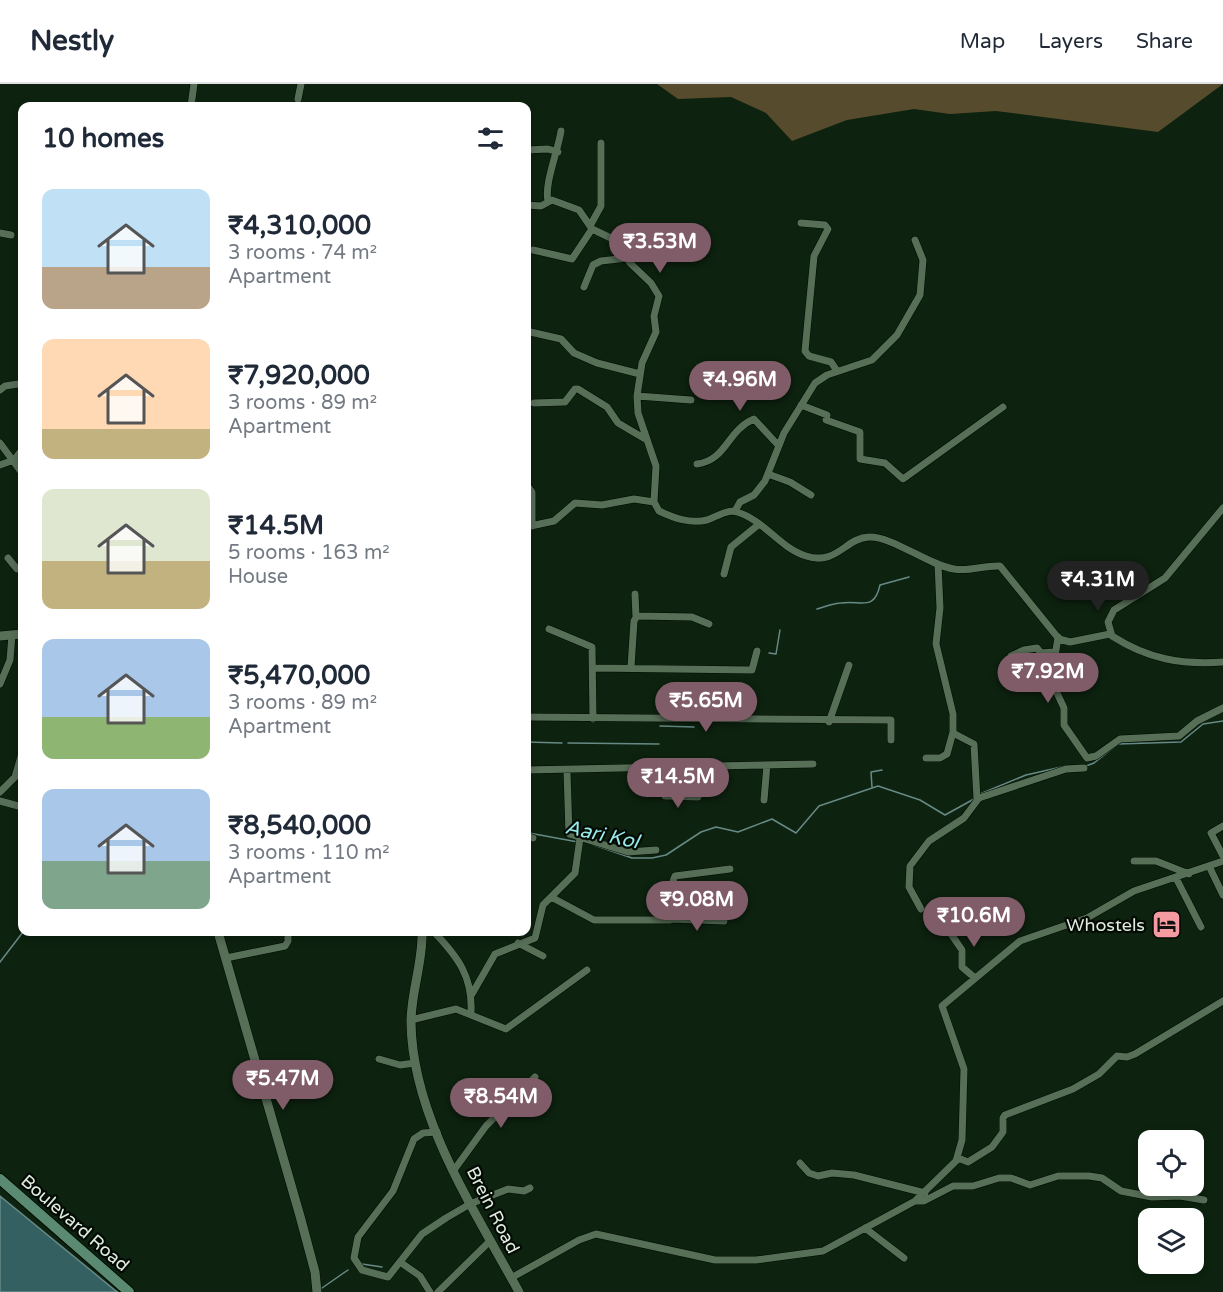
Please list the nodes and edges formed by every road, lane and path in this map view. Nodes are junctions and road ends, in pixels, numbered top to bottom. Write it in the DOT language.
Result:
graph roads {
  1 [pos="194,84"];
  2 [pos="301,84"];
  3 [pos="298,99"];
  4 [pos="192,102"];
  5 [pos="561,131"];
  6 [pos="602,142"];
  7 [pos="531,150"];
  8 [pos="558,152"];
  9 [pos="548,201"];
  10 [pos="531,205"];
  11 [pos="801,223"];
  12 [pos="591,227"];
  13 [pos="0,233"];
  14 [pos="11,235"];
  15 [pos="915,240"];
  16 [pos="533,250"];
  17 [pos="627,258"];
  18 [pos="584,286"];
  19 [pos="531,331"];
  20 [pos="837,371"];
  21 [pos="640,374"];
  22 [pos="18,384"];
  23 [pos="0,390"];
  24 [pos="637,396"];
  25 [pos="691,400"];
  26 [pos="534,403"];
  27 [pos="801,405"];
  28 [pos="1003,407"];
  29 [pos="647,440"];
  30 [pos="0,442"];
  31 [pos="778,445"];
  32 [pos="18,455"];
  33 [pos="14,460"];
  34 [pos="697,464"];
  35 [pos="0,465"];
  36 [pos="18,466"];
  37 [pos="768,474"];
  38 [pos="811,495"];
  39 [pos="654,502"];
  40 [pos="1223,508"];
  41 [pos="735,511"];
  42 [pos="759,525"];
  43 [pos="531,526"];
  44 [pos="8,558"];
  45 [pos="938,564"];
  46 [pos="18,569"];
  47 [pos="724,574"];
  48 [pos="635,594"];
  49 [pos="636,617"];
  50 [pos="709,624"];
  51 [pos="549,630"];
  52 [pos="17,634"];
  53 [pos="1110,634"];
  54 [pos="0,636"];
  55 [pos="1058,637"];
  56 [pos="757,651"];
  57 [pos="1054,652"];
  58 [pos="1011,656"];
  59 [pos="1223,662"];
  60 [pos="849,665"];
  61 [pos="631,667"];
  62 [pos="594,668"];
  63 [pos="0,684"];
  64 [pos="1223,708"];
  65 [pos="531,717"];
  66 [pos="593,719"];
  67 [pos="828,722"];
  68 [pos="952,733"];
  69 [pos="891,740"];
  70 [pos="926,758"];
  71 [pos="813,764"];
  72 [pos="767,765"];
  73 [pos="18,767"];
  74 [pos="668,767"];
  75 [pos="1084,768"];
  76 [pos="531,770"];
  77 [pos="567,771"];
  78 [pos="0,792"];
  79 [pos="977,796"];
  80 [pos="698,797"];
  81 [pos="764,800"];
  82 [pos="0,801"];
  83 [pos="18,806"];
  84 [pos="1223,826"];
  85 [pos="580,841"];
  86 [pos="656,850"];
  87 [pos="1223,859"];
  88 [pos="1134,861"];
  89 [pos="1209,866"];
  90 [pos="730,869"];
  91 [pos="1188,874"];
  92 [pos="1176,878"];
  93 [pos="1223,895"];
  94 [pos="551,897"];
  95 [pos="921,909"];
  96 [pos="671,920"];
  97 [pos="724,921"];
  98 [pos="1201,927"];
  99 [pos="951,934"];
  100 [pos="219,936"];
  101 [pos="288,936"];
  102 [pos="422,936"];
  103 [pos="437,936"];
  104 [pos="518,943"];
  105 [pos="543,956"];
  106 [pos="226,958"];
  107 [pos="587,970"];
  108 [pos="975,978"];
  109 [pos="472,994"];
  110 [pos="1223,1001"];
  111 [pos="471,1013"];
  112 [pos="411,1020"];
  113 [pos="379,1059"];
  114 [pos="415,1063"];
  115 [pos="535,1077"];
  116 [pos="437,1132"];
  117 [pos="958,1158"];
  118 [pos="800,1163"];
  119 [pos="454,1170"];
  120 [pos="0,1179"];
  121 [pos="530,1188"];
  122 [pos="925,1194"];
  123 [pos="1204,1200"];
  124 [pos="915,1201"];
  125 [pos="470,1204"];
  126 [pos="865,1228"];
  127 [pos="489,1242"];
  128 [pos="904,1257"];
  129 [pos="400,1262"];
  130 [pos="511,1278"];
  131 [pos="129,1292"];
  132 [pos="317,1292"];
  133 [pos="430,1292"];
  134 [pos="438,1292"];
  135 [pos="519,1292"];
  1 -- 4 [label="street"];
  2 -- 3 [label="street"];
  5 -- 8 [label="street"];
  6 -- 12 [label="street"];
  7 -- 8 [label="street"];
  8 -- 9 [label="street"];
  9 -- 10 [label="street"];
  9 -- 12 [label="street"];
  11 -- 20 [label="street"];
  12 -- 16 [label="street"];
  12 -- 17 [label="street"];
  13 -- 14 [label="street"];
  15 -- 20 [label="street"];
  17 -- 18 [label="street"];
  17 -- 21 [label="street"];
  19 -- 21 [label="street"];
  20 -- 27 [label="street"];
  21 -- 24 [label="street"];
  22 -- 23 [label="street"];
  24 -- 25 [label="street"];
  24 -- 29 [label="street"];
  26 -- 29 [label="street"];
  27 -- 28 [label="street"];
  27 -- 31 [label="street"];
  29 -- 39 [label="street"];
  30 -- 33 [label="street"];
  31 -- 34 [label="street"];
  31 -- 37 [label="street"];
  32 -- 33 [label="street"];
  33 -- 35 [label="street"];
  33 -- 36 [label="street"];
  37 -- 38 [label="street"];
  37 -- 41 [label="street"];
  39 -- 41 [label="street"];
  39 -- 43 [label="street"];
  40 -- 53 [label="street"];
  41 -- 42 [label="street"];
  42 -- 45 [label="street"];
  42 -- 47 [label="street"];
  44 -- 46 [label="street"];
  45 -- 55 [label="street"];
  45 -- 68 [label="street"];
  48 -- 49 [label="street"];
  49 -- 50 [label="street"];
  49 -- 61 [label="street"];
  51 -- 62 [label="street"];
  52 -- 54 [label="street"];
  52 -- 63 [label="street"];
  53 -- 55 [label="street"];
  53 -- 59 [label="street"];
  55 -- 57 [label="street"];
  56 -- 61 [label="street"];
  57 -- 58 [label="street"];
  57 -- 64 [label="street"];
  60 -- 67 [label="street"];
  61 -- 62 [label="street"];
  62 -- 66 [label="street"];
  65 -- 66 [label="street"];
  66 -- 67 [label="street"];
  67 -- 69 [label="street"];
  68 -- 70 [label="street"];
  68 -- 79 [label="street"];
  71 -- 72 [label="street"];
  72 -- 74 [label="street"];
  72 -- 81 [label="street"];
  73 -- 78 [label="street"];
  74 -- 77 [label="street"];
  74 -- 80 [label="street"];
  75 -- 79 [label="street"];
  76 -- 77 [label="street"];
  77 -- 85 [label="street"];
  79 -- 95 [label="street"];
  82 -- 83 [label="street"];
  84 -- 87 [label="street"];
  85 -- 86 [label="street"];
  85 -- 94 [label="street"];
  87 -- 89 [label="street"];
  88 -- 91 [label="street"];
  89 -- 91 [label="street"];
  89 -- 93 [label="street"];
  90 -- 96 [label="street"];
  91 -- 92 [label="street"];
  92 -- 98 [label="street"];
  92 -- 108 [label="street"];
  94 -- 96 [label="street"];
  94 -- 104 [label="street"];
  96 -- 97 [label="street"];
  99 -- 108 [label="street"];
  100 -- 106 [label="street"];
  101 -- 106 [label="street"];
  102 -- 112 [label="street, Brein Road"];
  103 -- 109 [label="street"];
  104 -- 105 [label="street"];
  104 -- 109 [label="street"];
  106 -- 132 [label="street"];
  107 -- 111 [label="street"];
  108 -- 117 [label="street"];
  109 -- 111 [label="street"];
  110 -- 117 [label="street"];
  111 -- 112 [label="street"];
  112 -- 114 [label="street, Brein Road"];
  113 -- 114 [label="street"];
  114 -- 116 [label="street, Brein Road"];
  115 -- 119 [label="street"];
  116 -- 119 [label="street, Brein Road"];
  116 -- 129 [label="street"];
  117 -- 122 [label="street"];
  118 -- 122 [label="street"];
  119 -- 125 [label="street, Brein Road"];
  120 -- 131 [label="main road, Boulevard Road"];
  121 -- 125 [label="street"];
  122 -- 124 [label="street"];
  123 -- 124 [label="street"];
  124 -- 126 [label="street"];
  125 -- 127 [label="street, Brein Road"];
  125 -- 129 [label="street"];
  126 -- 128 [label="street"];
  126 -- 130 [label="street"];
  127 -- 130 [label="street, Brein Road"];
  127 -- 134 [label="street"];
  129 -- 133 [label="street"];
  130 -- 135 [label="street, Brein Road"];
}
